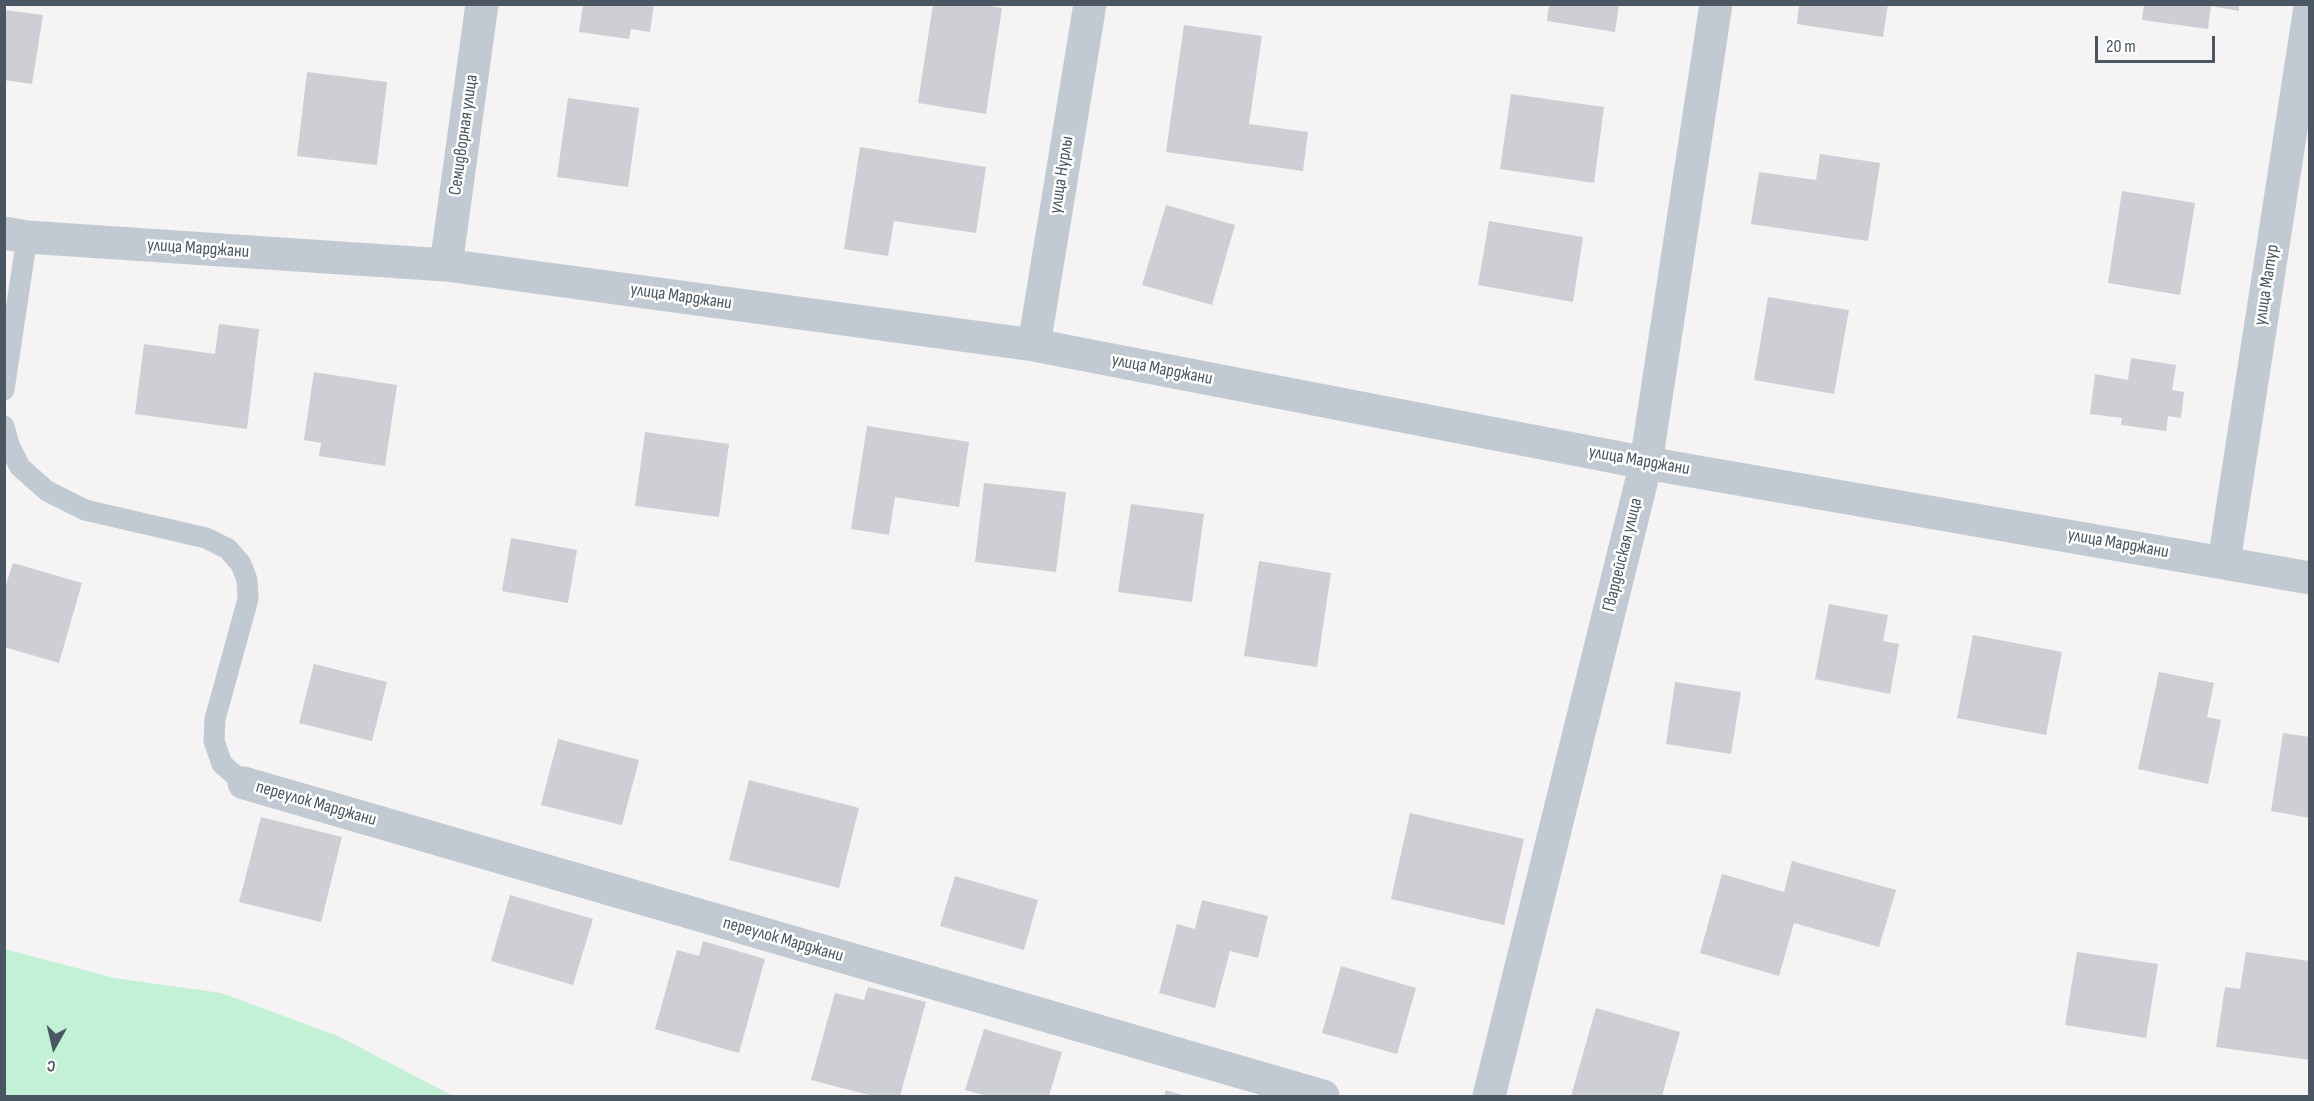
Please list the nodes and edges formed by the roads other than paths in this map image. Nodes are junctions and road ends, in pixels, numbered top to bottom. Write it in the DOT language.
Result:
graph roads {
  1 [pos="482,4"];
  2 [pos="1090,4"];
  3 [pos="1716,4"];
  4 [pos="2310,7"];
  5 [pos="16,235"];
  6 [pos="446,265"];
  7 [pos="1034,345"];
  8 [pos="4,390"];
  9 [pos="4,426"];
  10 [pos="1646,463"];
  11 [pos="2224,562"];
  12 [pos="2310,578"];
  13 [pos="244,783"];
  14 [pos="1323,1096"];
  15 [pos="1489,1096"];
  1 -- 6 [label="street, Семидворная улица"];
  2 -- 7 [label="street, улица Нурлы"];
  3 -- 10 [label="street, Гвардейская улица"];
  4 -- 11 [label="street, улица Матур"];
  5 -- 6 [label="street, улица Марджани"];
  5 -- 8 [label="lane"];
  6 -- 7 [label="street, улица Марджани"];
  7 -- 10 [label="street, улица Марджани"];
  9 -- 13 [label="lane"];
  10 -- 11 [label="street, улица Марджани"];
  10 -- 15 [label="street, Гвардейская улица"];
  11 -- 12 [label="street, улица Марджани"];
  13 -- 14 [label="street, переулок Марджани"];
}
